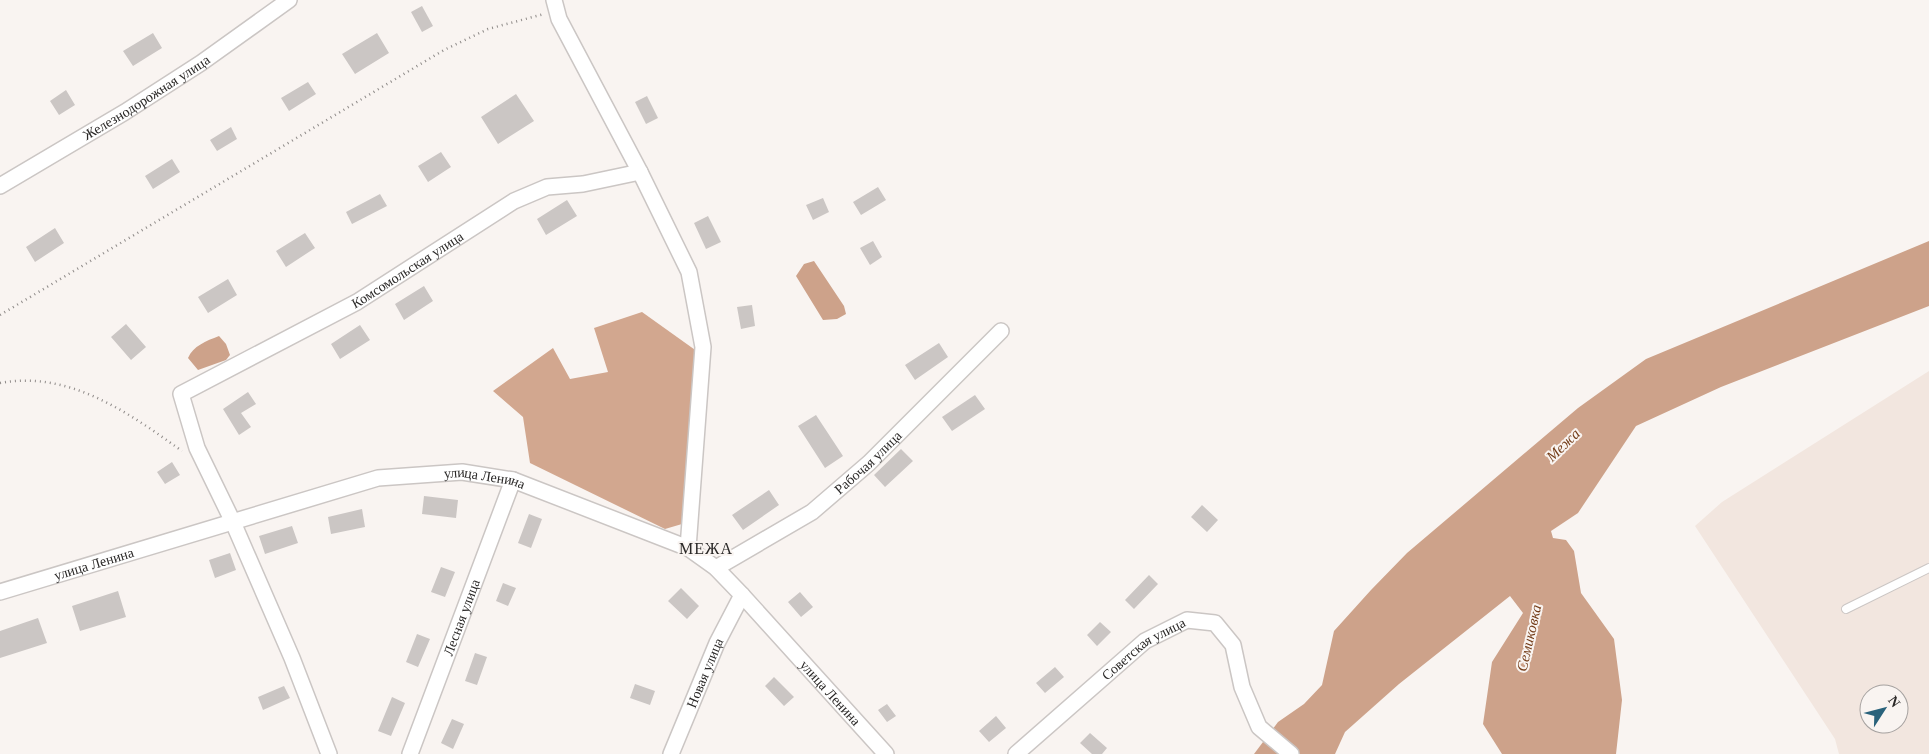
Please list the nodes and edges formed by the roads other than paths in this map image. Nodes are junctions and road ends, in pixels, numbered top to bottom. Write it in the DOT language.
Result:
graph roads {
  1 [pos="288,0"];
  2 [pos="555,5"];
  3 [pos="640,172"];
  4 [pos="0,186"];
  5 [pos="1001,332"];
  6 [pos="514,480"];
  7 [pos="232,520"];
  8 [pos="688,548"];
  9 [pos="716,568"];
  10 [pos="1929,568"];
  11 [pos="0,592"];
  12 [pos="742,595"];
  13 [pos="1846,609"];
  14 [pos="328,754"];
  15 [pos="410,754"];
  16 [pos="670,754"];
  17 [pos="886,754"];
  18 [pos="1016,754"];
  19 [pos="1291,754"];
  1 -- 4 [label="street, Железнодорожная улица"];
  2 -- 3 [label="street"];
  3 -- 7 [label="street, Комсомольская улица"];
  3 -- 8 [label="street"];
  5 -- 9 [label="street, Рабочая улица"];
  6 -- 7 [label="street, улица Ленина"];
  6 -- 8 [label="street, улица Ленина"];
  6 -- 15 [label="street, Лесная улица"];
  7 -- 11 [label="street, улица Ленина"];
  7 -- 14 [label="street"];
  8 -- 9 [label="street, улица Ленина"];
  9 -- 12 [label="street, улица Ленина"];
  10 -- 13 [label="lane"];
  12 -- 16 [label="street, Новая улица"];
  12 -- 17 [label="street, улица Ленина"];
  18 -- 19 [label="street, Советская улица"];
}
